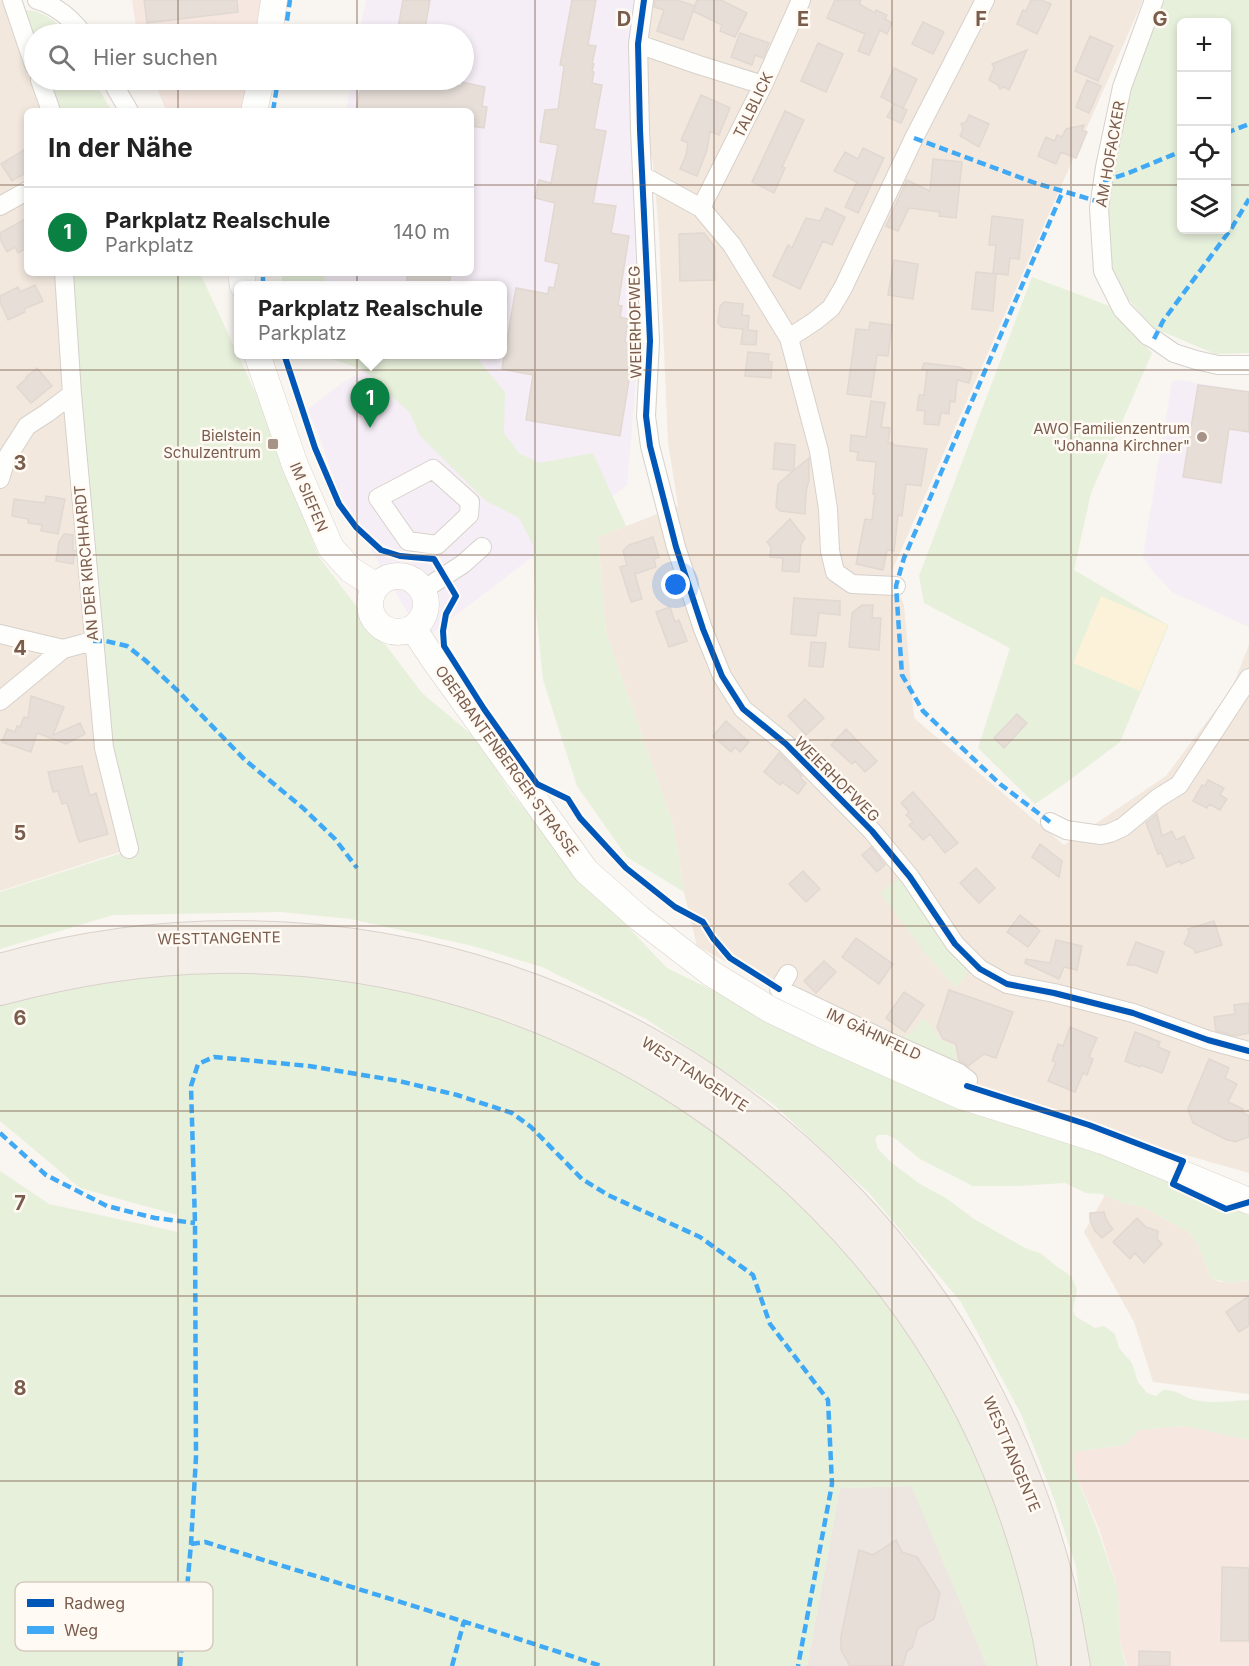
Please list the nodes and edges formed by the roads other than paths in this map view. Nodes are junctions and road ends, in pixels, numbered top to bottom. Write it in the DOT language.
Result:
graph roads {
  1 [pos="11,0"];
  2 [pos="37,0"];
  3 [pos="274,0"];
  4 [pos="644,0"];
  5 [pos="801,0"];
  6 [pos="985,0"];
  7 [pos="1154,0"];
  8 [pos="0,7"];
  9 [pos="75,24"];
  10 [pos="270,24"];
  11 [pos="24,37"];
  12 [pos="638,44"];
  13 [pos="763,85"];
  14 [pos="44,90"];
  15 [pos="117,90"];
  16 [pos="259,90"];
  17 [pos="50,108"];
  18 [pos="127,108"];
  19 [pos="255,108"];
  20 [pos="643,176"];
  21 [pos="24,193"];
  22 [pos="0,206"];
  23 [pos="701,208"];
  24 [pos="64,276"];
  25 [pos="789,338"];
  26 [pos="259,359"];
  27 [pos="1249,365"];
  28 [pos="72,394"];
  29 [pos="0,479"];
  30 [pos="437,545"];
  31 [pos="482,547"];
  32 [pos="376,586"];
  33 [pos="896,586"];
  34 [pos="423,590"];
  35 [pos="413,628"];
  36 [pos="0,634"];
  37 [pos="93,641"];
  38 [pos="63,649"];
  39 [pos="1249,678"];
  40 [pos="0,701"];
  41 [pos="1050,822"];
  42 [pos="129,849"];
  43 [pos="0,968"];
  44 [pos="788,974"];
  45 [pos="0,991"];
  46 [pos="1249,1051"];
  47 [pos="961,1096"];
  48 [pos="1249,1201"];
  49 [pos="1052,1666"];
  50 [pos="1076,1666"];
  1 -- 8 [label="street"];
  1 -- 11 [label="street"];
  2 -- 9 [label="street"];
  3 -- 10 [label="main road"];
  4 -- 12 [label="street, WEIERHOFWEG"];
  5 -- 13 [label="street, TALBLICK"];
  6 -- 25 [label="street"];
  7 -- 27 [label="street, AM HOFACKER"];
  12 -- 13 [label="street"];
  12 -- 20 [label="street, WEIERHOFWEG"];
  13 -- 23 [label="street, TALBLICK"];
  14 -- 17 [label="street"];
  15 -- 18 [label="street"];
  16 -- 19 [label="main road"];
  20 -- 23 [label="street"];
  20 -- 46 [label="street, WEIERHOFWEG"];
  21 -- 22 [label="street"];
  23 -- 25 [label="street"];
  24 -- 28 [label="street, AN DER KIRCHHARDT"];
  25 -- 33 [label="street"];
  26 -- 32 [label="main road, IM SIEFEN"];
  28 -- 29 [label="street"];
  28 -- 37 [label="street, AN DER KIRCHHARDT"];
  30 -- 30 [label="street"];
  31 -- 34 [label="street"];
  32 -- 34 [label="main road"];
  32 -- 35 [label="main road"];
  34 -- 35 [label="main road"];
  35 -- 47 [label="main road, OBERBANTENBERGER STRASSE"];
  36 -- 38 [label="street"];
  37 -- 38 [label="street"];
  37 -- 42 [label="street, AN DER KIRCHHARDT"];
  38 -- 40 [label="street"];
  39 -- 41 [label="street"];
  43 -- 50 [label="main road, WESTTANGENTE"];
  44 -- 47 [label="street, IM GÄHNFELD"];
  45 -- 49 [label="main road, WESTTANGENTE"];
  47 -- 48 [label="main road, OBERBANTENBERGER STRASSE"];
}
